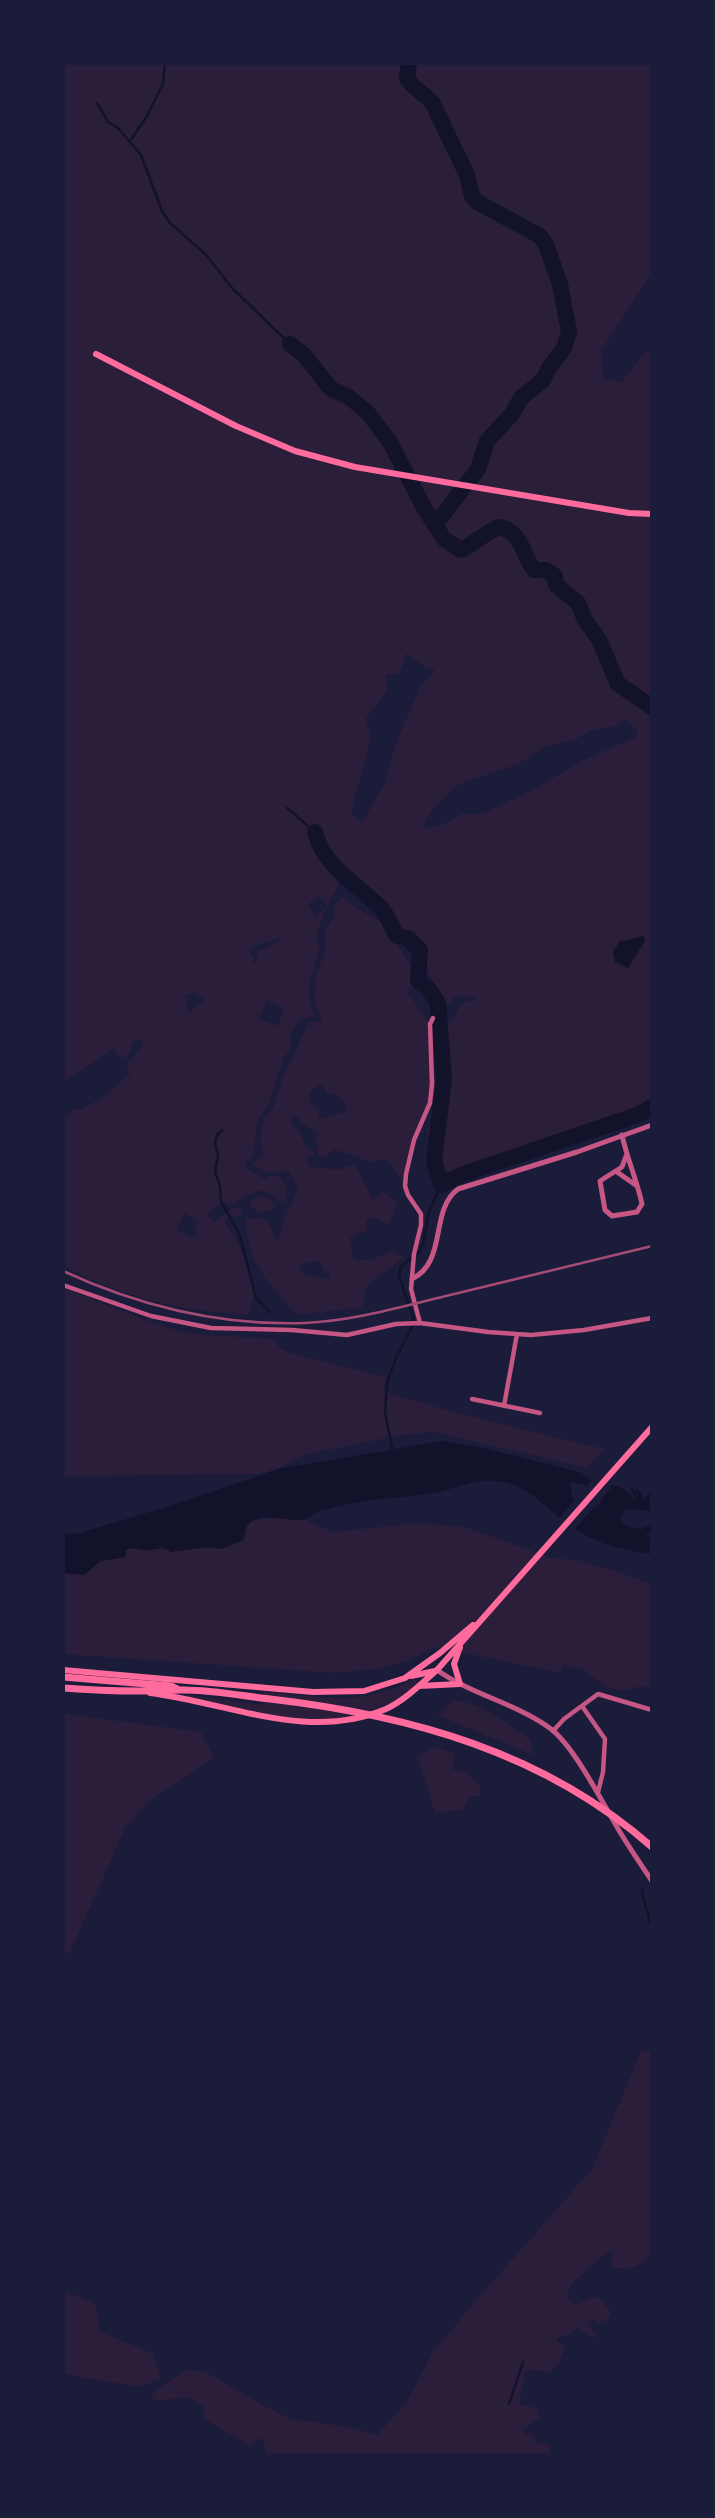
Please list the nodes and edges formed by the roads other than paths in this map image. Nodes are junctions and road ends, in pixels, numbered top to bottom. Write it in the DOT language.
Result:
graph roads {
  1 [pos="96,354"];
  2 [pos="652,514"];
  3 [pos="433,1018"];
  4 [pos="652,1125"];
  5 [pos="622,1135"];
  6 [pos="626,1156"];
  7 [pos="617,1172"];
  8 [pos="637,1186"];
  9 [pos="412,1279"];
  10 [pos="63,1285"];
  11 [pos="652,1318"];
  12 [pos="416,1323"];
  13 [pos="517,1334"];
  14 [pos="472,1399"];
  15 [pos="504,1406"];
  16 [pos="541,1413"];
  17 [pos="652,1427"];
  18 [pos="480,1620"];
  19 [pos="440,1653"];
  20 [pos="453,1655"];
  21 [pos="63,1670"];
  22 [pos="437,1670"];
  23 [pos="63,1677"];
  24 [pos="405,1678"];
  25 [pos="460,1684"];
  26 [pos="419,1686"];
  27 [pos="63,1688"];
  28 [pos="114,1689"];
  29 [pos="180,1690"];
  30 [pos="582,1706"];
  31 [pos="652,1710"];
  32 [pos="554,1731"];
  33 [pos="598,1793"];
  34 [pos="652,1846"];
  35 [pos="652,1881"];
  1 -- 2 [label="main road"];
  3 -- 9 [label="street"];
  4 -- 5 [label="street"];
  5 -- 6 [label="street"];
  5 -- 9 [label="street"];
  6 -- 7 [label="street"];
  6 -- 8 [label="street"];
  7 -- 8 [label="street"];
  7 -- 8 [label="street"];
  9 -- 12 [label="street"];
  10 -- 12 [label="street"];
  11 -- 13 [label="street"];
  12 -- 13 [label="street"];
  13 -- 15 [label="street"];
  14 -- 15 [label="street"];
  15 -- 16 [label="street"];
  17 -- 18 [label="main road"];
  18 -- 19 [label="main road"];
  18 -- 20 [label="main road"];
  19 -- 22 [label="main road"];
  19 -- 24 [label="main road"];
  20 -- 22 [label="main road"];
  20 -- 25 [label="main road"];
  21 -- 24 [label="main road"];
  22 -- 24 [label="main road"];
  22 -- 25 [label="street"];
  22 -- 26 [label="main road"];
  23 -- 29 [label="highway"];
  25 -- 26 [label="main road"];
  25 -- 32 [label="street"];
  26 -- 28 [label="main road"];
  27 -- 28 [label="highway"];
  28 -- 29 [label="highway"];
  29 -- 34 [label="highway"];
  30 -- 31 [label="street"];
  30 -- 32 [label="street"];
  30 -- 33 [label="street"];
  32 -- 33 [label="street"];
  33 -- 35 [label="street"];
}
